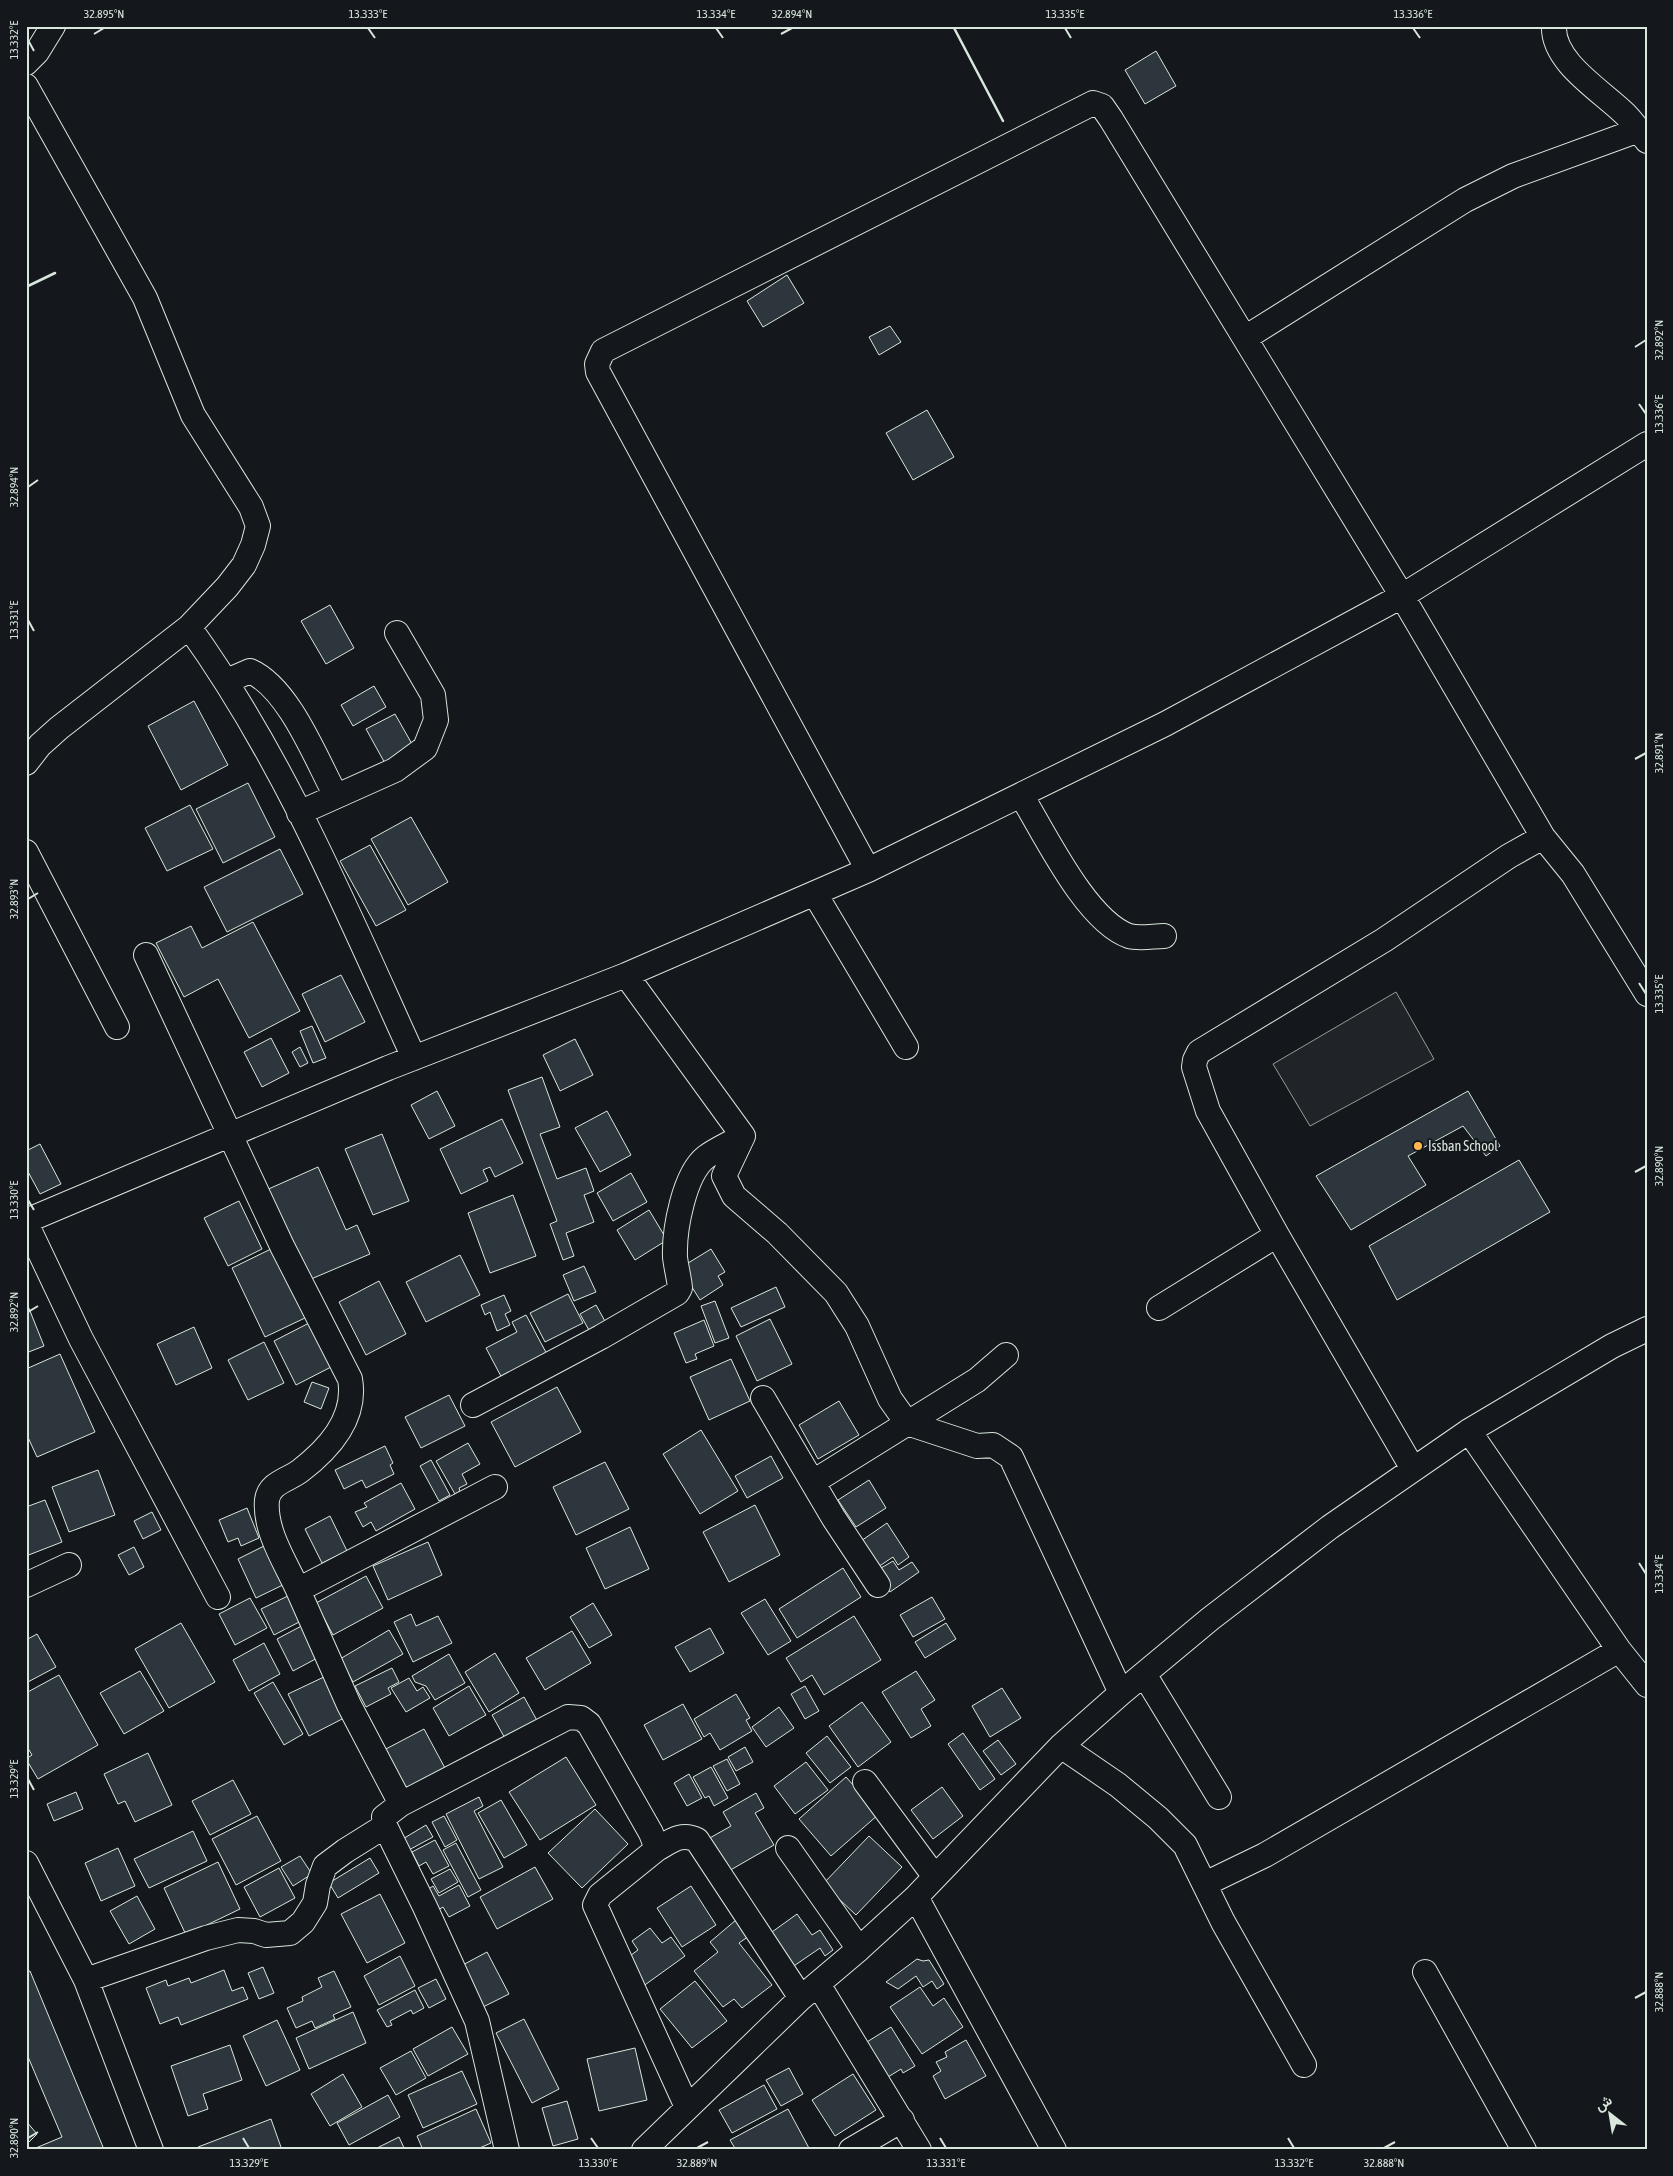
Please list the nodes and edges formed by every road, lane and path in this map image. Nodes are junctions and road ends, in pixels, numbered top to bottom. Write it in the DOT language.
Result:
graph roads {
  1 [pos="53,26"];
  2 [pos="1554,26"];
  3 [pos="26,63"];
  4 [pos="26,86"];
  5 [pos="1643,136"];
  6 [pos="1244,338"];
  7 [pos="1647,444"];
  8 [pos="1402,596"];
  9 [pos="189,627"];
  10 [pos="397,633"];
  11 [pos="227,681"];
  12 [pos="26,763"];
  13 [pos="1021,795"];
  14 [pos="336,796"];
  15 [pos="299,813"];
  16 [pos="1543,837"];
  17 [pos="26,852"];
  18 [pos="868,870"];
  19 [pos="816,894"];
  20 [pos="1164,936"];
  21 [pos="146,955"];
  22 [pos="626,975"];
  23 [pos="1647,994"];
  24 [pos="117,1027"];
  25 [pos="906,1047"];
  26 [pos="414,1058"];
  27 [pos="231,1135"];
  28 [pos="743,1136"];
  29 [pos="26,1222"];
  30 [pos="1277,1235"];
  31 [pos="1159,1308"];
  32 [pos="1647,1329"];
  33 [pos="1006,1355"];
  34 [pos="763,1398"];
  35 [pos="473,1405"];
  36 [pos="907,1423"];
  37 [pos="1470,1431"];
  38 [pos="1413,1469"];
  39 [pos="813,1482"];
  40 [pos="495,1487"];
  41 [pos="69,1565"];
  42 [pos="26,1585"];
  43 [pos="878,1585"];
  44 [pos="298,1590"];
  45 [pos="218,1596"];
  46 [pos="1619,1650"];
  47 [pos="1144,1674"];
  48 [pos="1647,1686"];
  49 [pos="1121,1692"];
  50 [pos="1061,1746"];
  51 [pos="865,1782"];
  52 [pos="1219,1797"];
  53 [pos="401,1804"];
  54 [pos="385,1826"];
  55 [pos="788,1848"];
  56 [pos="657,1849"];
  57 [pos="26,1863"];
  58 [pos="935,1877"];
  59 [pos="1205,1884"];
  60 [pos="916,1897"];
  61 [pos="860,1949"];
  62 [pos="1425,1972"];
  63 [pos="86,1980"];
  64 [pos="809,1991"];
  65 [pos="1304,2065"];
  66 [pos="687,2107"];
  67 [pos="902,2120"];
  68 [pos="151,2150"];
  69 [pos="507,2150"];
  70 [pos="644,2150"];
  71 [pos="851,2150"];
  72 [pos="918,2150"];
  73 [pos="1054,2150"];
  74 [pos="1524,2150"];
  1 -- 3 [label="street"];
  2 -- 5 [label="street"];
  4 -- 9 [label="street"];
  5 -- 6 [label="street"];
  6 -- 8 [label="street"];
  6 -- 18 [label="street"];
  7 -- 8 [label="street"];
  8 -- 13 [label="street"];
  8 -- 16 [label="street"];
  9 -- 11 [label="street"];
  9 -- 12 [label="street"];
  10 -- 14 [label="street"];
  11 -- 14 [label="street"];
  11 -- 15 [label="street"];
  13 -- 18 [label="street"];
  13 -- 20 [label="street"];
  14 -- 15 [label="street"];
  15 -- 26 [label="street"];
  16 -- 23 [label="street"];
  16 -- 30 [label="street"];
  17 -- 24 [label="street"];
  18 -- 19 [label="street"];
  19 -- 22 [label="street"];
  19 -- 25 [label="street"];
  21 -- 27 [label="street"];
  22 -- 26 [label="street"];
  22 -- 28 [label="street"];
  26 -- 27 [label="street"];
  27 -- 29 [label="street"];
  27 -- 44 [label="street"];
  28 -- 35 [label="street"];
  28 -- 36 [label="street"];
  29 -- 45 [label="street"];
  30 -- 31 [label="street"];
  30 -- 38 [label="street"];
  32 -- 37 [label="street"];
  33 -- 36 [label="street"];
  34 -- 39 [label="street"];
  36 -- 39 [label="street"];
  36 -- 49 [label="street"];
  37 -- 38 [label="street"];
  37 -- 46 [label="street"];
  38 -- 47 [label="street"];
  39 -- 43 [label="street"];
  40 -- 44 [label="street"];
  41 -- 42 [label="street"];
  44 -- 53 [label="street"];
  46 -- 48 [label="street"];
  46 -- 59 [label="street"];
  47 -- 49 [label="street"];
  47 -- 52 [label="street"];
  49 -- 50 [label="street"];
  50 -- 58 [label="street"];
  50 -- 59 [label="street"];
  51 -- 58 [label="street"];
  53 -- 54 [label="street"];
  53 -- 56 [label="street"];
  54 -- 63 [label="street"];
  54 -- 69 [label="street"];
  55 -- 61 [label="street"];
  56 -- 64 [label="street"];
  56 -- 66 [label="street"];
  57 -- 63 [label="street"];
  58 -- 60 [label="street"];
  59 -- 65 [label="street"];
  60 -- 61 [label="street"];
  60 -- 73 [label="street"];
  61 -- 64 [label="street"];
  62 -- 74 [label="street"];
  63 -- 68 [label="street"];
  64 -- 66 [label="street"];
  64 -- 67 [label="street"];
  66 -- 70 [label="street"];
  67 -- 71 [label="street"];
  67 -- 72 [label="street"];
}
